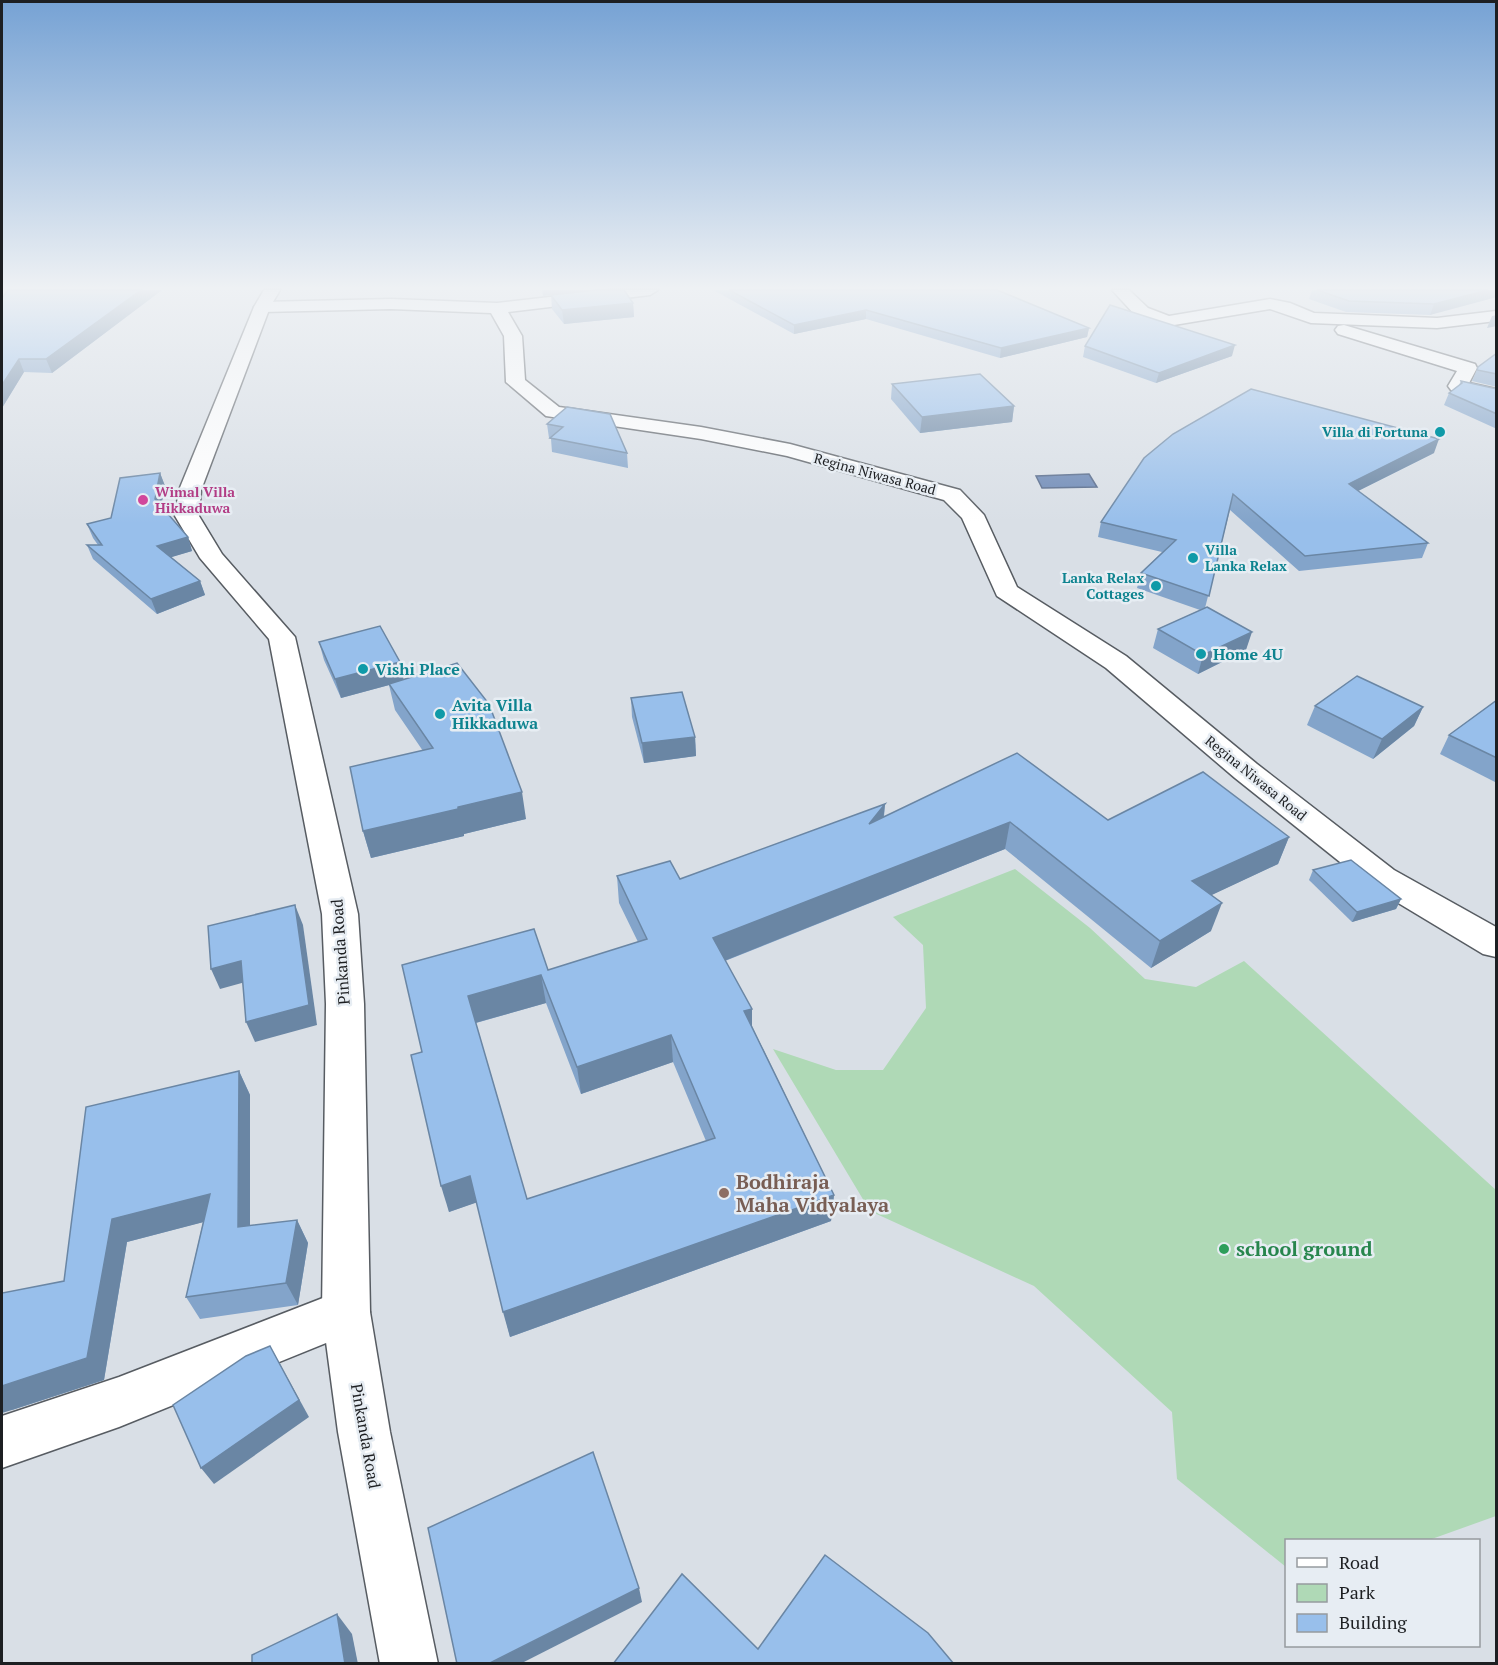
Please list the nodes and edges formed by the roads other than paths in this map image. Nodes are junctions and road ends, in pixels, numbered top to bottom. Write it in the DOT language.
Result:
graph roads {
  1 [pos="239,368"];
  2 [pos="515,368"];
  3 [pos="1467,368"];
  4 [pos="1497,395"];
  5 [pos="1497,944"];
  6 [pos="346,1312"];
  7 [pos="2,1442"];
  8 [pos="410,1664"];
  1 -- 6 [label="street, Pinkanda Road"];
  2 -- 5 [label="street, Regina Niwasa Road"];
  3 -- 4 [label="street"];
  6 -- 7 [label="street"];
  6 -- 8 [label="street, Pinkanda Road"];
}
